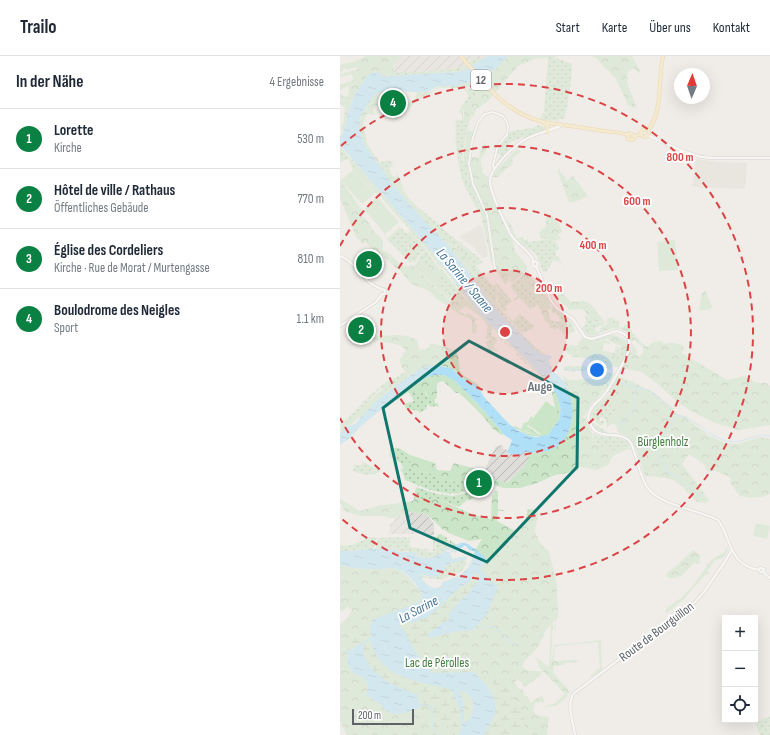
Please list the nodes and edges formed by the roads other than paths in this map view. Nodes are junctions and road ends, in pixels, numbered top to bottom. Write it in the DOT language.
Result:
graph roads {
  1 [pos="461,56"];
  2 [pos="663,56"];
  3 [pos="545,123"];
  4 [pos="560,124"];
  5 [pos="648,130"];
  6 [pos="547,132"];
  7 [pos="641,134"];
  8 [pos="648,135"];
  9 [pos="628,136"];
  10 [pos="634,136"];
  11 [pos="770,158"];
  12 [pos="494,169"];
  13 [pos="340,256"];
  14 [pos="495,269"];
  15 [pos="381,290"];
  16 [pos="382,294"];
  17 [pos="340,326"];
  18 [pos="732,550"];
  19 [pos="770,578"];
  20 [pos="575,735"];
  1 -- 3 [label="main road, 12"];
  2 -- 5 [label="main road"];
  3 -- 4 [label="main road, 12"];
  3 -- 6 [label="main road"];
  4 -- 6 [label="main road"];
  4 -- 9 [label="main road, 12"];
  5 -- 7 [label="main road, 12"];
  5 -- 8 [label="main road"];
  6 -- 12 [label="main road"];
  7 -- 8 [label="main road, 12"];
  7 -- 10 [label="main road, 12"];
  8 -- 11 [label="main road"];
  9 -- 10 [label="main road, 12"];
  9 -- 10 [label="main road, 12"];
  12 -- 14 [label="street"];
  12 -- 18 [label="main road"];
  13 -- 15 [label="main road"];
  15 -- 16 [label="main road"];
  15 -- 16 [label="main road"];
  16 -- 17 [label="main road"];
  18 -- 19 [label="main road"];
  18 -- 20 [label="main road, Route de Bourguillon"];
}
